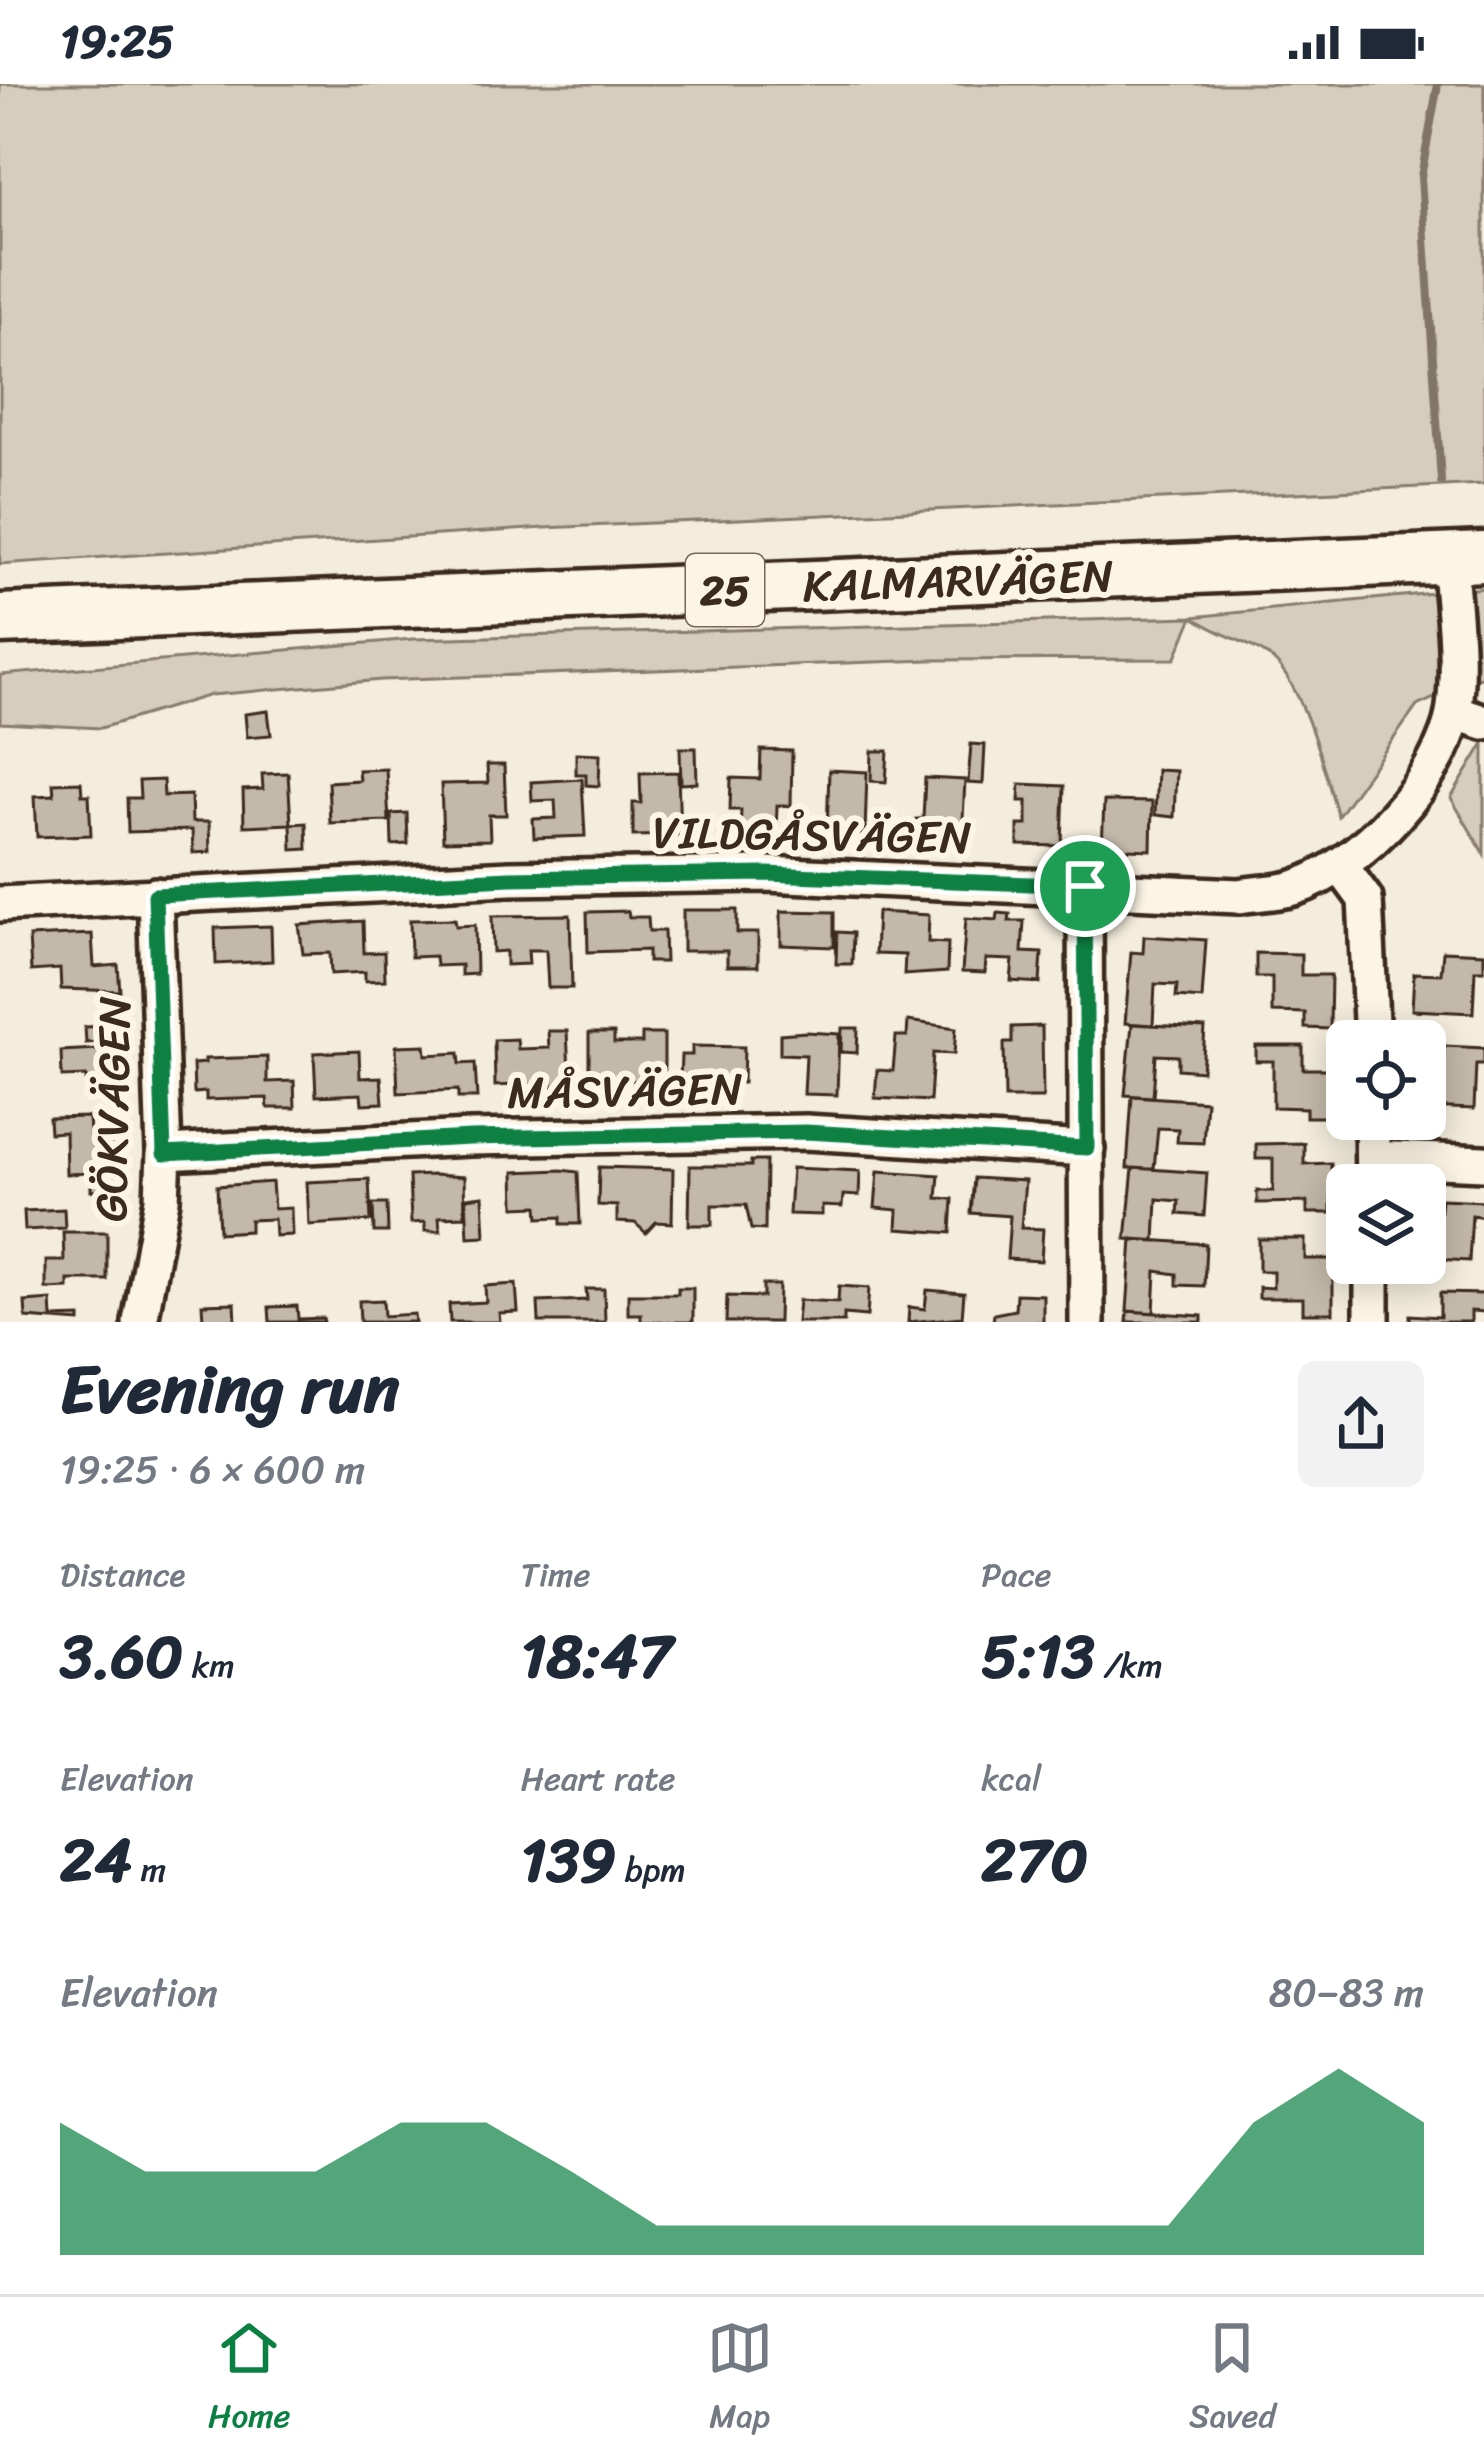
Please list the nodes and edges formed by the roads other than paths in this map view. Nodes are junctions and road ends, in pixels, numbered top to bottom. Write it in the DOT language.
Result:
graph roads {
  1 [pos="1467,558"];
  2 [pos="0,619"];
  3 [pos="1469,717"];
  4 [pos="1340,865"];
  5 [pos="1085,886"];
  6 [pos="155,895"];
  7 [pos="0,904"];
  8 [pos="1371,1020"];
  9 [pos="1087,1148"];
  10 [pos="164,1154"];
  11 [pos="1484,1163"];
  12 [pos="1446,1166"];
  13 [pos="1372,1284"];
  14 [pos="140,1322"];
  15 [pos="1087,1322"];
  16 [pos="1372,1322"];
  1 -- 2 [label="highway, KALMARVÄGEN / 25"];
  1 -- 3 [label="street, VILDGÅSVÄGEN"];
  3 -- 4 [label="street, VILDGÅSVÄGEN"];
  4 -- 5 [label="street, VILDGÅSVÄGEN"];
  4 -- 8 [label="street"];
  5 -- 6 [label="street, VILDGÅSVÄGEN"];
  5 -- 9 [label="street"];
  6 -- 7 [label="street, VILDGÅSVÄGEN"];
  6 -- 10 [label="street, GÖKVÄGEN"];
  9 -- 10 [label="street, MÅSVÄGEN"];
  9 -- 15 [label="street"];
  10 -- 14 [label="street, GÖKVÄGEN"];
  11 -- 12 [label="street"];
  13 -- 16 [label="street"];
}
